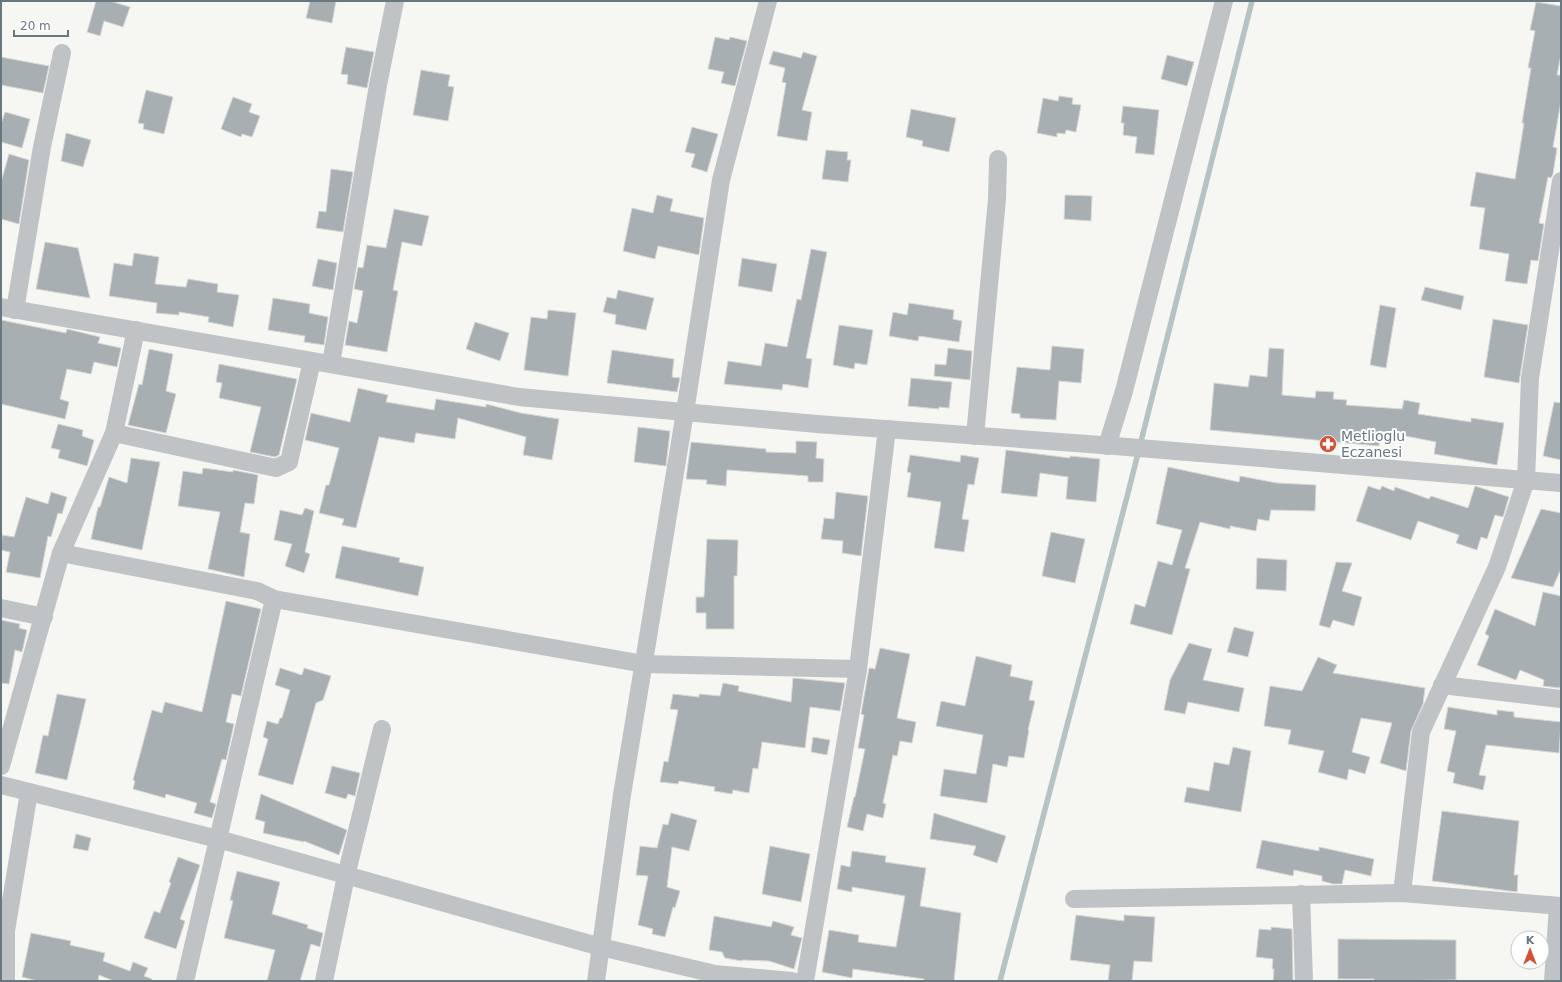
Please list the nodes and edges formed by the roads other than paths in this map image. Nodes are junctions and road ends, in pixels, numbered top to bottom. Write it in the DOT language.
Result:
graph roads {
  1 [pos="395,1"];
  2 [pos="768,1"];
  3 [pos="1224,1"];
  4 [pos="62,53"];
  5 [pos="998,159"];
  6 [pos="1561,181"];
  7 [pos="8,308"];
  8 [pos="136,330"];
  9 [pos="312,361"];
  10 [pos="331,364"];
  11 [pos="685,412"];
  12 [pos="887,429"];
  13 [pos="114,433"];
  14 [pos="975,436"];
  15 [pos="1111,446"];
  16 [pos="1526,480"];
  17 [pos="1561,483"];
  18 [pos="61,553"];
  19 [pos="274,599"];
  20 [pos="1,608"];
  21 [pos="44,617"];
  22 [pos="644,664"];
  23 [pos="858,669"];
  24 [pos="1442,686"];
  25 [pos="1561,699"];
  26 [pos="382,729"];
  27 [pos="1,766"];
  28 [pos="1,785"];
  29 [pos="29,792"];
  30 [pos="218,839"];
  31 [pos="346,876"];
  32 [pos="1402,893"];
  33 [pos="1301,894"];
  34 [pos="1074,899"];
  35 [pos="1560,906"];
  36 [pos="601,947"];
  37 [pos="6,981"];
  38 [pos="185,981"];
  39 [pos="324,981"];
  40 [pos="596,981"];
  41 [pos="792,981"];
  42 [pos="805,981"];
  43 [pos="1304,981"];
  44 [pos="1553,981"];
  1 -- 10 [label="street"];
  2 -- 11 [label="street"];
  3 -- 15 [label="street"];
  4 -- 7 [label="street"];
  5 -- 14 [label="street"];
  6 -- 16 [label="street"];
  7 -- 8 [label="street"];
  8 -- 9 [label="street"];
  8 -- 13 [label="street"];
  9 -- 10 [label="street"];
  9 -- 13 [label="street"];
  10 -- 11 [label="street"];
  11 -- 12 [label="street"];
  11 -- 22 [label="street"];
  12 -- 14 [label="street"];
  12 -- 23 [label="street"];
  13 -- 18 [label="street"];
  14 -- 15 [label="street"];
  15 -- 16 [label="street"];
  16 -- 17 [label="street"];
  16 -- 24 [label="street"];
  18 -- 19 [label="street"];
  18 -- 21 [label="street"];
  19 -- 22 [label="street"];
  19 -- 30 [label="street"];
  20 -- 21 [label="street"];
  21 -- 27 [label="street"];
  22 -- 23 [label="street"];
  22 -- 36 [label="street"];
  23 -- 42 [label="street"];
  24 -- 25 [label="street"];
  24 -- 32 [label="street"];
  26 -- 31 [label="street"];
  28 -- 29 [label="street"];
  29 -- 30 [label="street"];
  29 -- 37 [label="street"];
  30 -- 31 [label="street"];
  30 -- 38 [label="street"];
  31 -- 36 [label="street"];
  31 -- 39 [label="street"];
  32 -- 33 [label="street"];
  32 -- 35 [label="street"];
  33 -- 34 [label="street"];
  33 -- 43 [label="street"];
  35 -- 44 [label="street"];
  36 -- 40 [label="street"];
  36 -- 41 [label="street"];
}
